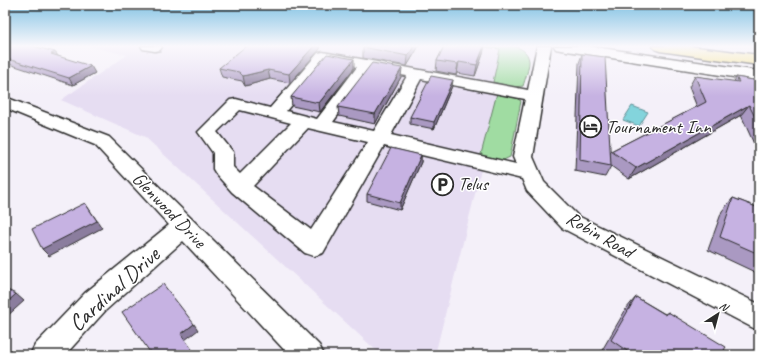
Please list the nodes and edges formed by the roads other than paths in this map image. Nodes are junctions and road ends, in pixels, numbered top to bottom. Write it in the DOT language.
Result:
graph roads {
  1 [pos="318,63"];
  2 [pos="361,63"];
  3 [pos="541,63"];
  4 [pos="672,63"];
  5 [pos="367,64"];
  6 [pos="416,74"];
  7 [pos="759,76"];
  8 [pos="535,96"];
  9 [pos="5,102"];
  10 [pos="274,114"];
  11 [pos="313,123"];
  12 [pos="379,138"];
  13 [pos="530,174"];
  14 [pos="240,187"];
  15 [pos="184,226"];
  16 [pos="759,318"];
  17 [pos="45,355"];
  18 [pos="309,355"];
  1 -- 10 [label="street"];
  2 -- 5 [label="street"];
  3 -- 8 [label="street, Robin Road"];
  4 -- 7 [label="street"];
  5 -- 6 [label="street"];
  5 -- 11 [label="street"];
  6 -- 8 [label="street"];
  6 -- 12 [label="street"];
  8 -- 13 [label="street, Robin Road"];
  9 -- 15 [label="street, Glenwood Drive"];
  10 -- 11 [label="street"];
  10 -- 14 [label="street"];
  11 -- 12 [label="street"];
  11 -- 14 [label="street"];
  12 -- 13 [label="street"];
  12 -- 14 [label="street"];
  13 -- 16 [label="street, Robin Road"];
  15 -- 17 [label="street, Cardinal Drive"];
  15 -- 18 [label="street, Glenwood Drive"];
}
